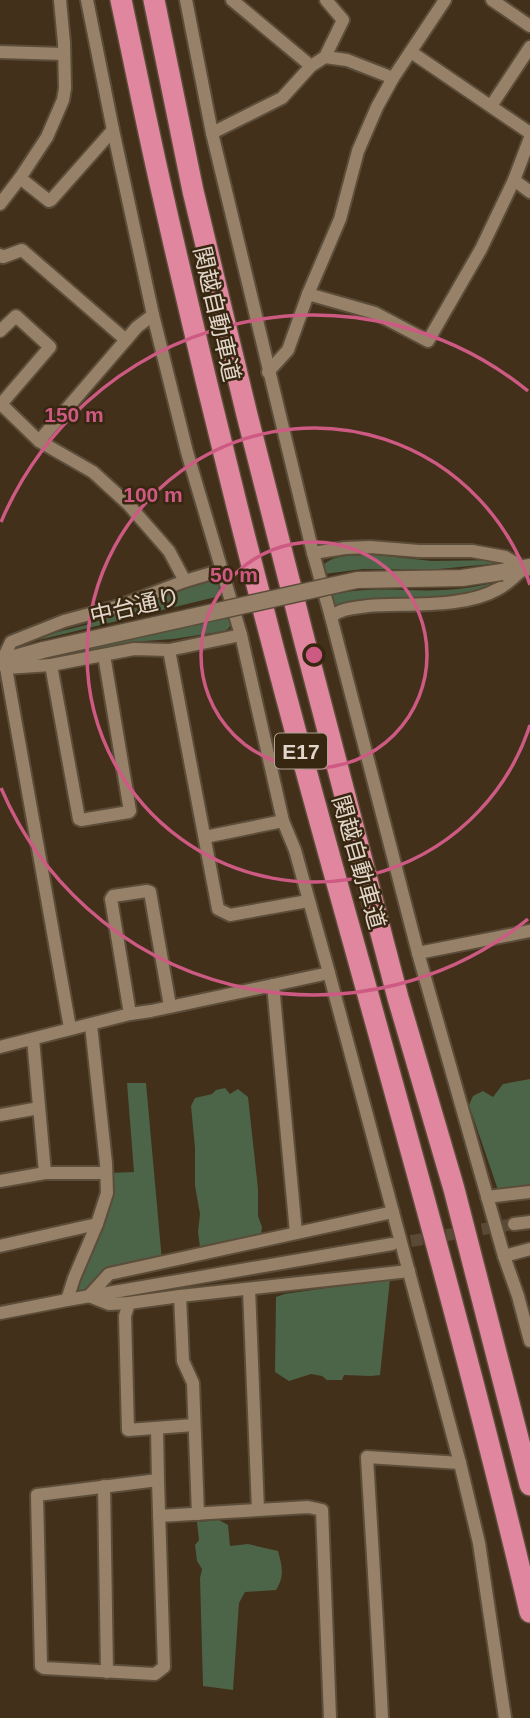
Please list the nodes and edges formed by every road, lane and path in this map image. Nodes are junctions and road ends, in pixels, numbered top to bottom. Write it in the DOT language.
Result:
graph roads {
  1 [pos="61,0"];
  2 [pos="87,0"];
  3 [pos="121,0"];
  4 [pos="154,0"];
  5 [pos="186,0"];
  6 [pos="232,0"];
  7 [pos="326,0"];
  8 [pos="445,0"];
  9 [pos="492,0"];
  10 [pos="530,26"];
  11 [pos="530,47"];
  12 [pos="0,52"];
  13 [pos="411,52"];
  14 [pos="64,54"];
  15 [pos="325,57"];
  16 [pos="312,66"];
  17 [pos="393,78"];
  18 [pos="491,106"];
  19 [pos="113,130"];
  20 [pos="212,133"];
  21 [pos="530,133"];
  22 [pos="530,138"];
  23 [pos="20,178"];
  24 [pos="514,180"];
  25 [pos="530,192"];
  26 [pos="1,199"];
  27 [pos="0,255"];
  28 [pos="308,294"];
  29 [pos="153,315"];
  30 [pos="0,331"];
  31 [pos="126,340"];
  32 [pos="268,372"];
  33 [pos="1,404"];
  34 [pos="39,441"];
  35 [pos="313,553"];
  36 [pos="527,567"];
  37 [pos="222,570"];
  38 [pos="186,581"];
  39 [pos="331,617"];
  40 [pos="241,635"];
  41 [pos="169,650"];
  42 [pos="104,655"];
  43 [pos="3,664"];
  44 [pos="51,665"];
  45 [pos="284,821"];
  46 [pos="205,837"];
  47 [pos="308,901"];
  48 [pos="530,931"];
  49 [pos="418,953"];
  50 [pos="329,973"];
  51 [pos="273,985"];
  52 [pos="170,1006"];
  53 [pos="130,1014"];
  54 [pos="91,1025"];
  55 [pos="70,1028"];
  56 [pos="33,1040"];
  57 [pos="0,1047"];
  58 [pos="39,1108"];
  59 [pos="0,1115"];
  60 [pos="45,1173"];
  61 [pos="106,1173"];
  62 [pos="0,1181"];
  63 [pos="530,1192"];
  64 [pos="487,1197"];
  65 [pos="393,1212"];
  66 [pos="530,1222"];
  67 [pos="97,1224"];
  68 [pos="514,1224"];
  69 [pos="296,1233"];
  70 [pos="392,1244"];
  71 [pos="0,1246"];
  72 [pos="530,1250"];
  73 [pos="504,1256"];
  74 [pos="409,1271"];
  75 [pos="248,1289"];
  76 [pos="524,1295"];
  77 [pos="89,1296"];
  78 [pos="180,1296"];
  79 [pos="67,1300"];
  80 [pos="129,1303"];
  81 [pos="0,1313"];
  82 [pos="530,1341"];
  83 [pos="194,1425"];
  84 [pos="157,1429"];
  85 [pos="460,1464"];
  86 [pos="158,1480"];
  87 [pos="530,1485"];
  88 [pos="104,1486"];
  89 [pos="258,1510"];
  90 [pos="198,1514"];
  91 [pos="159,1516"];
  92 [pos="530,1612"];
  93 [pos="107,1672"];
  94 [pos="330,1718"];
  95 [pos="382,1718"];
  96 [pos="505,1718"];
  1 -- 14 [label="street"];
  2 -- 19 [label="street"];
  3 -- 92 [label="highway, 関越自動車道 / E17"];
  4 -- 87 [label="highway, 関越自動車道 / E17"];
  5 -- 20 [label="street"];
  6 -- 16 [label="street"];
  7 -- 15 [label="street"];
  8 -- 13 [label="street"];
  9 -- 10 [label="street"];
  11 -- 18 [label="street"];
  12 -- 14 [label="street"];
  13 -- 17 [label="street"];
  13 -- 18 [label="street"];
  14 -- 23 [label="street"];
  15 -- 16 [label="street"];
  15 -- 17 [label="street"];
  16 -- 20 [label="street"];
  17 -- 28 [label="street"];
  18 -- 21 [label="street"];
  19 -- 23 [label="street"];
  19 -- 29 [label="street"];
  20 -- 32 [label="street"];
  22 -- 24 [label="street"];
  23 -- 26 [label="street"];
  24 -- 25 [label="street"];
  24 -- 28 [label="street"];
  27 -- 31 [label="street"];
  28 -- 32 [label="street"];
  29 -- 31 [label="street"];
  29 -- 37 [label="street"];
  30 -- 33 [label="street"];
  31 -- 34 [label="street"];
  32 -- 35 [label="street"];
  33 -- 34 [label="street"];
  34 -- 38 [label="street"];
  35 -- 36 [label="street"];
  35 -- 39 [label="street"];
  36 -- 39 [label="street"];
  36 -- 43 [label="street, 中台通り, bridge"];
  37 -- 38 [label="street"];
  37 -- 40 [label="street"];
  38 -- 43 [label="street"];
  39 -- 49 [label="street"];
  40 -- 41 [label="street"];
  40 -- 45 [label="street"];
  41 -- 42 [label="street"];
  41 -- 46 [label="street"];
  42 -- 44 [label="street"];
  42 -- 44 [label="street"];
  43 -- 44 [label="street"];
  43 -- 55 [label="street"];
  45 -- 46 [label="street"];
  45 -- 47 [label="street"];
  46 -- 47 [label="street"];
  47 -- 50 [label="street"];
  48 -- 49 [label="street"];
  49 -- 64 [label="street"];
  50 -- 51 [label="street"];
  50 -- 65 [label="street"];
  51 -- 52 [label="street"];
  51 -- 69 [label="street"];
  52 -- 53 [label="street"];
  52 -- 53 [label="street"];
  53 -- 54 [label="street"];
  54 -- 55 [label="street"];
  54 -- 61 [label="street"];
  55 -- 56 [label="street"];
  56 -- 57 [label="street"];
  56 -- 58 [label="street"];
  58 -- 59 [label="street"];
  58 -- 60 [label="street"];
  60 -- 61 [label="street"];
  60 -- 62 [label="street"];
  61 -- 67 [label="street"];
  63 -- 64 [label="street"];
  64 -- 73 [label="street"];
  65 -- 69 [label="street"];
  65 -- 74 [label="street"];
  66 -- 68 [label="street"];
  67 -- 71 [label="street"];
  67 -- 79 [label="street"];
  69 -- 77 [label="street"];
  70 -- 77 [label="street"];
  72 -- 73 [label="street"];
  73 -- 76 [label="street"];
  74 -- 75 [label="street"];
  74 -- 85 [label="street"];
  75 -- 78 [label="street"];
  75 -- 89 [label="street"];
  76 -- 82 [label="street"];
  77 -- 79 [label="street"];
  77 -- 80 [label="street"];
  78 -- 80 [label="street"];
  78 -- 83 [label="street"];
  79 -- 81 [label="street"];
  80 -- 84 [label="street"];
  83 -- 84 [label="street"];
  83 -- 90 [label="street"];
  84 -- 86 [label="street"];
  85 -- 95 [label="street"];
  85 -- 96 [label="street"];
  86 -- 88 [label="street"];
  86 -- 91 [label="street"];
  88 -- 93 [label="street"];
  88 -- 93 [label="street"];
  89 -- 90 [label="street"];
  89 -- 94 [label="street"];
  90 -- 91 [label="street"];
  91 -- 93 [label="street"];
}
